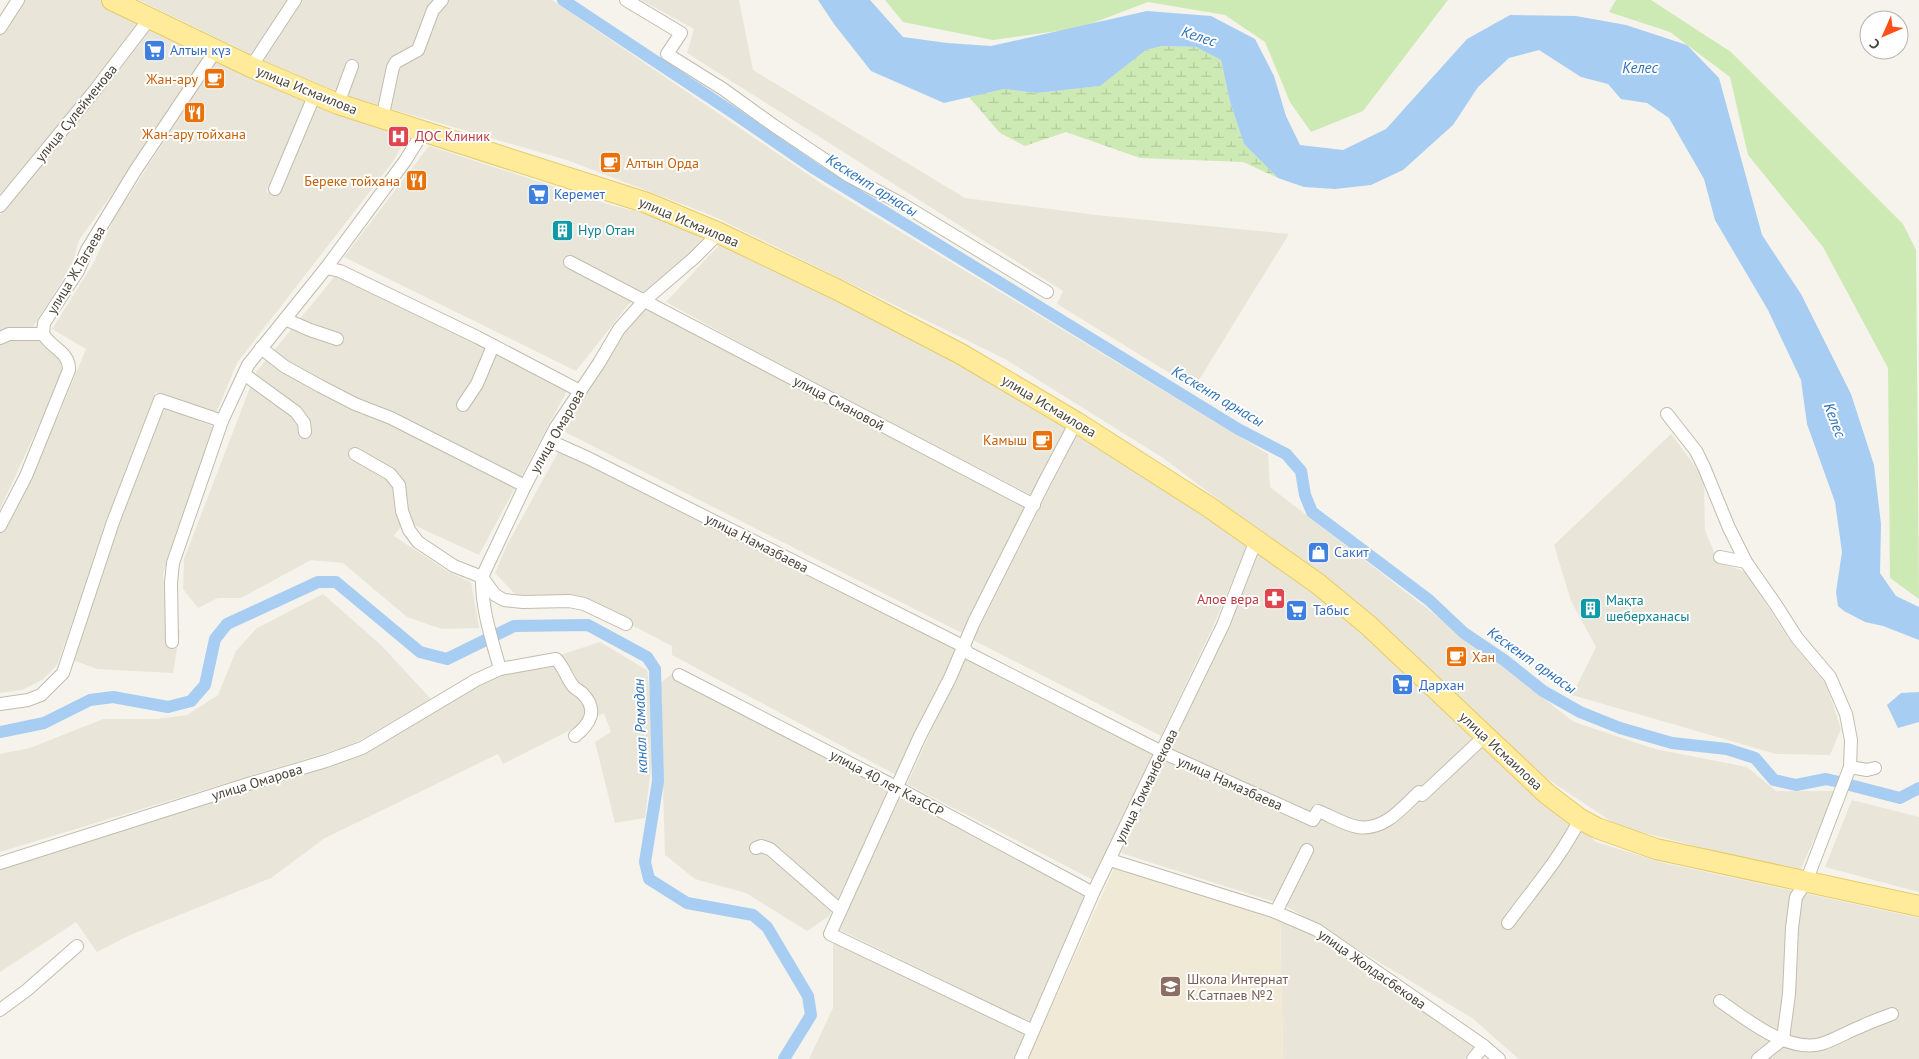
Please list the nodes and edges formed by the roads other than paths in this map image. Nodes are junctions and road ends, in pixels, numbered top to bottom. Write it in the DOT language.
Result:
graph roads {
  1 [pos="18,0"];
  2 [pos="112,0"];
  3 [pos="295,0"];
  4 [pos="442,0"];
  5 [pos="626,0"];
  6 [pos="150,18"];
  7 [pos="0,28"];
  8 [pos="216,50"];
  9 [pos="352,66"];
  10 [pos="251,68"];
  11 [pos="315,94"];
  12 [pos="338,104"];
  13 [pos="382,118"];
  14 [pos="423,132"];
  15 [pos="275,189"];
  16 [pos="0,206"];
  17 [pos="719,233"];
  18 [pos="570,262"];
  19 [pos="326,268"];
  20 [pos="1047,292"];
  21 [pos="644,300"];
  22 [pos="286,319"];
  23 [pos="43,334"];
  24 [pos="0,338"];
  25 [pos="337,339"];
  26 [pos="493,346"];
  27 [pos="262,348"];
  28 [pos="244,374"];
  29 [pos="580,391"];
  30 [pos="464,405"];
  31 [pos="1667,414"];
  32 [pos="222,421"];
  33 [pos="1076,422"];
  34 [pos="305,432"];
  35 [pos="550,441"];
  36 [pos="355,454"];
  37 [pos="525,486"];
  38 [pos="1034,505"];
  39 [pos="0,526"];
  40 [pos="1256,540"];
  41 [pos="1720,558"];
  42 [pos="1746,562"];
  43 [pos="482,578"];
  44 [pos="626,624"];
  45 [pos="172,642"];
  46 [pos="963,646"];
  47 [pos="500,669"];
  48 [pos="679,675"];
  49 [pos="0,704"];
  50 [pos="575,736"];
  51 [pos="1485,736"];
  52 [pos="1162,752"];
  53 [pos="1850,767"];
  54 [pos="1875,768"];
  55 [pos="898,788"];
  56 [pos="1580,819"];
  57 [pos="756,848"];
  58 [pos="1307,850"];
  59 [pos="1110,860"];
  60 [pos="0,863"];
  61 [pos="1806,882"];
  62 [pos="1093,894"];
  63 [pos="1919,906"];
  64 [pos="840,910"];
  65 [pos="1276,912"];
  66 [pos="1508,923"];
  67 [pos="76,946"];
  68 [pos="1720,1001"];
  69 [pos="0,1010"];
  70 [pos="1892,1014"];
  71 [pos="1033,1031"];
  72 [pos="1783,1039"];
  73 [pos="1484,1046"];
  74 [pos="1021,1059"];
  75 [pos="1473,1059"];
  76 [pos="1499,1059"];
  77 [pos="1758,1059"];
  1 -- 7 [label="street"];
  2 -- 6 [label="main road, улица Исмаилова"];
  3 -- 10 [label="street"];
  4 -- 13 [label="street"];
  5 -- 20 [label="street"];
  6 -- 8 [label="main road, улица Исмаилова"];
  6 -- 16 [label="street, улица Сулейменова"];
  8 -- 10 [label="main road, улица Исмаилова"];
  8 -- 23 [label="street, улица Ж.Тагаева"];
  9 -- 12 [label="street"];
  10 -- 11 [label="main road, улица Исмаилова"];
  11 -- 12 [label="main road, улица Исмаилова"];
  11 -- 15 [label="street"];
  12 -- 13 [label="main road, улица Исмаилова"];
  13 -- 14 [label="main road, улица Исмаилова"];
  14 -- 17 [label="main road, улица Исмаилова"];
  14 -- 19 [label="street"];
  17 -- 21 [label="street, улица Омарова"];
  17 -- 33 [label="main road, улица Исмаилова"];
  18 -- 21 [label="street, улица Смановой"];
  19 -- 22 [label="street"];
  19 -- 26 [label="street"];
  21 -- 29 [label="street, улица Омарова"];
  21 -- 38 [label="street, улица Смановой"];
  22 -- 25 [label="street"];
  22 -- 27 [label="street"];
  23 -- 24 [label="street"];
  23 -- 39 [label="street"];
  26 -- 29 [label="street"];
  26 -- 30 [label="street"];
  27 -- 28 [label="street"];
  27 -- 37 [label="street"];
  28 -- 32 [label="street"];
  28 -- 34 [label="street"];
  29 -- 35 [label="street, улица Омарова"];
  31 -- 42 [label="street"];
  32 -- 45 [label="street"];
  32 -- 49 [label="street"];
  33 -- 38 [label="street"];
  33 -- 40 [label="main road, улица Исмаилова"];
  35 -- 37 [label="street, улица Омарова"];
  35 -- 46 [label="street, улица Намазбаева"];
  36 -- 43 [label="street"];
  37 -- 43 [label="street, улица Омарова"];
  38 -- 46 [label="street"];
  40 -- 51 [label="main road, улица Исмаилова"];
  40 -- 52 [label="street, улица Токманбекова"];
  41 -- 42 [label="street"];
  42 -- 53 [label="street"];
  43 -- 44 [label="street"];
  43 -- 47 [label="street, улица Омарова"];
  46 -- 52 [label="street, улица Намазбаева"];
  46 -- 55 [label="street"];
  47 -- 50 [label="street, улица Омарова"];
  47 -- 60 [label="street, улица Омарова"];
  48 -- 55 [label="street, улица 40 лет КазССР"];
  51 -- 52 [label="street, улица Намазбаева"];
  51 -- 56 [label="main road, улица Исмаилова"];
  52 -- 59 [label="street, улица Токманбекова"];
  53 -- 54 [label="street"];
  53 -- 61 [label="street"];
  55 -- 62 [label="street, улица 40 лет КазССР"];
  55 -- 64 [label="street"];
  56 -- 61 [label="main road, улица Исмаилова"];
  56 -- 66 [label="street"];
  57 -- 64 [label="street"];
  58 -- 65 [label="street"];
  59 -- 62 [label="street, улица Токманбекова"];
  59 -- 65 [label="street, улица Жолдасбекова"];
  61 -- 63 [label="main road, улица Исмаилова"];
  61 -- 72 [label="street"];
  62 -- 71 [label="street, улица Токманбекова"];
  64 -- 71 [label="street"];
  65 -- 73 [label="street, улица Жолдасбекова"];
  67 -- 69 [label="street"];
  68 -- 72 [label="street"];
  70 -- 72 [label="street"];
  71 -- 74 [label="street, улица Токманбекова"];
  72 -- 77 [label="street"];
  73 -- 75 [label="street"];
  73 -- 76 [label="street, улица Жолдасбекова"];
}
